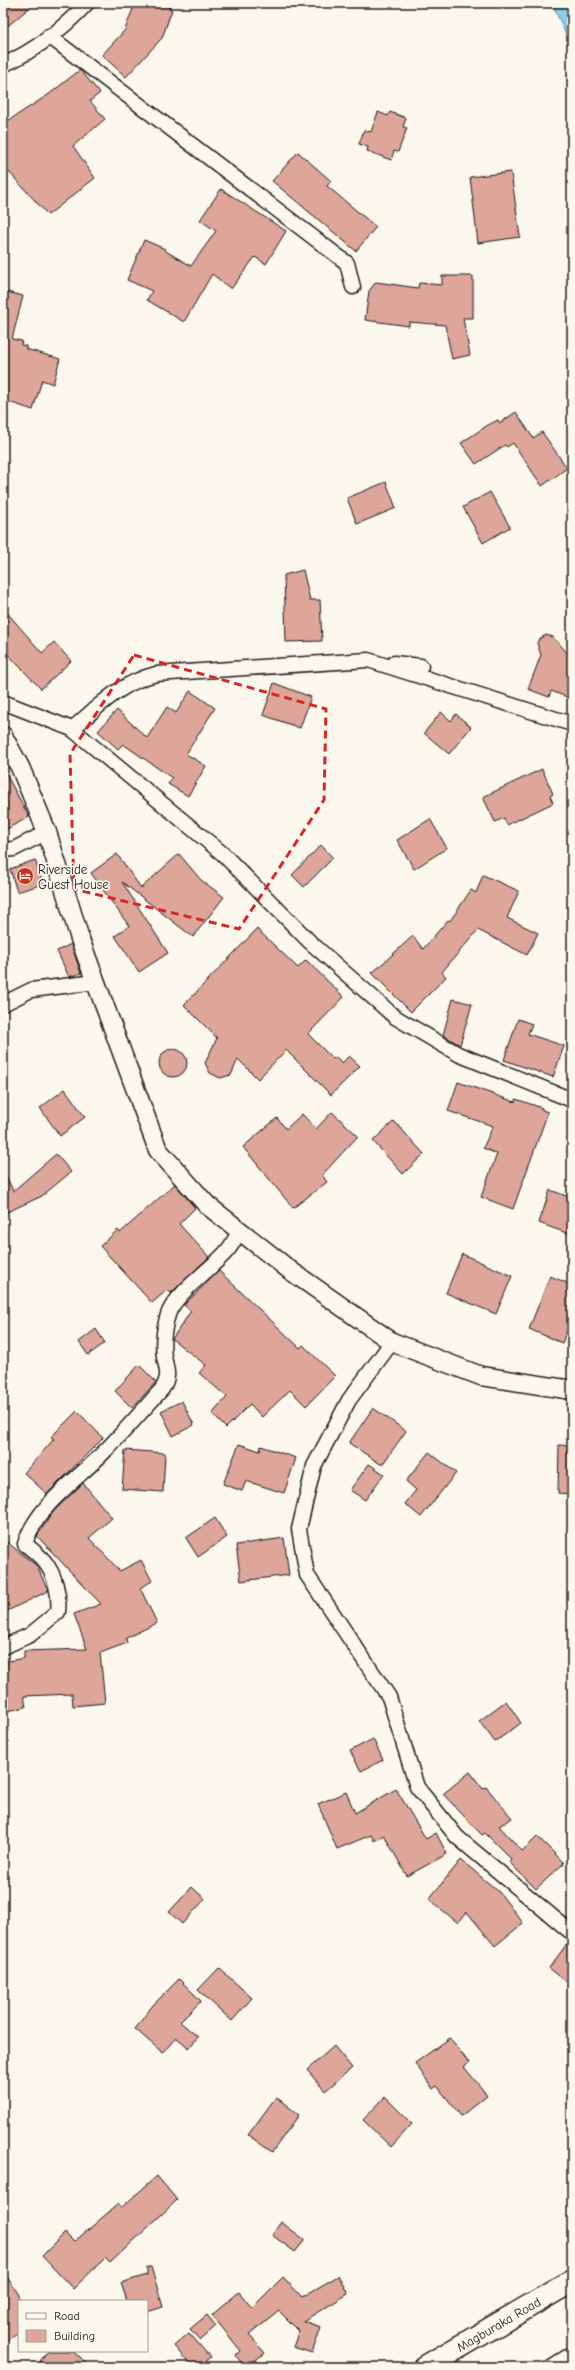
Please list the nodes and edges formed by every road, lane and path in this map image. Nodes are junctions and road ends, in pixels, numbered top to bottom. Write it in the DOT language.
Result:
graph roads {
  1 [pos="87,3"];
  2 [pos="49,36"];
  3 [pos="3,65"];
  4 [pos="353,287"];
  5 [pos="368,660"];
  6 [pos="421,666"];
  7 [pos="3,702"];
  8 [pos="572,724"];
  9 [pos="72,729"];
  10 [pos="3,736"];
  11 [pos="47,832"];
  12 [pos="3,850"];
  13 [pos="96,982"];
  14 [pos="3,1004"];
  15 [pos="572,1100"];
  16 [pos="240,1231"];
  17 [pos="392,1342"];
  18 [pos="572,1390"];
  19 [pos="3,1647"];
  20 [pos="572,1933"];
  21 [pos="572,2281"];
  22 [pos="572,2354"];
  23 [pos="425,2367"];
  24 [pos="551,2367"];
  1 -- 2 [label="street"];
  2 -- 3 [label="street"];
  2 -- 4 [label="street"];
  5 -- 6 [label="street"];
  5 -- 8 [label="street"];
  5 -- 9 [label="street"];
  7 -- 9 [label="street"];
  9 -- 15 [label="street"];
  10 -- 11 [label="street"];
  11 -- 12 [label="street"];
  11 -- 13 [label="street"];
  13 -- 14 [label="street"];
  13 -- 16 [label="street"];
  16 -- 17 [label="street"];
  16 -- 19 [label="street"];
  17 -- 18 [label="street"];
  17 -- 20 [label="street"];
  21 -- 23 [label="main road, Magburaka Road"];
  22 -- 24 [label="street"];
}
